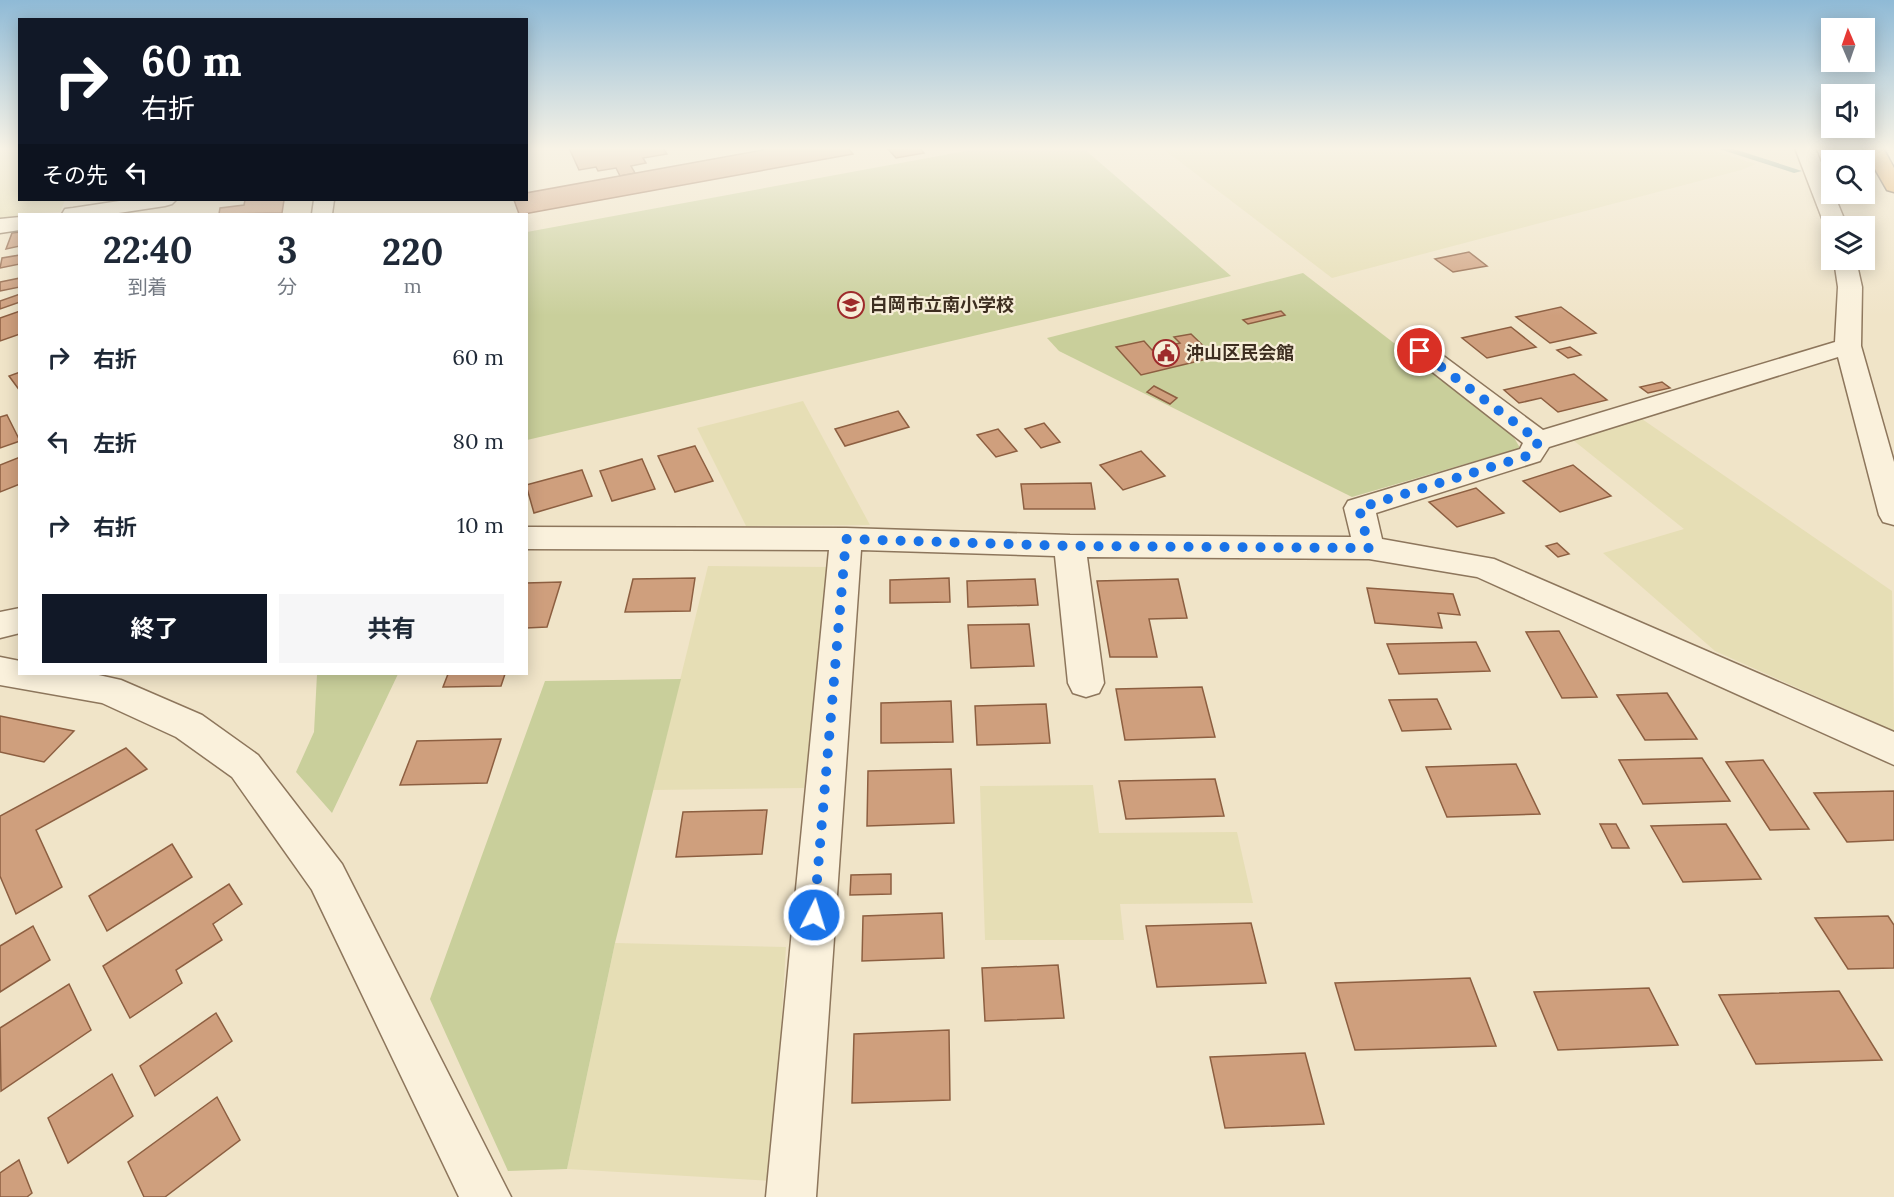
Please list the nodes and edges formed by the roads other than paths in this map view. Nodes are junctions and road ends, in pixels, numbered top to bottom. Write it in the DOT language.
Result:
graph roads {
  1 [pos="120,204"];
  2 [pos="83,213"];
  3 [pos="18,223"];
  4 [pos="0,226"];
  5 [pos="1847,270"];
  6 [pos="1848,346"];
  7 [pos="1420,351"];
  8 [pos="1539,441"];
  9 [pos="1894,515"];
  10 [pos="528,538"];
  11 [pos="846,539"];
  12 [pos="1070,546"];
  13 [pos="1369,548"];
  14 [pos="18,620"];
  15 [pos="0,625"];
  16 [pos="0,671"];
  17 [pos="18,674"];
  18 [pos="23,675"];
  19 [pos="1086,682"];
  20 [pos="1894,749"];
  21 [pos="486,1197"];
  22 [pos="791,1197"];
  1 -- 2 [label="street"];
  3 -- 4 [label="street"];
  5 -- 6 [label="street"];
  6 -- 8 [label="street"];
  6 -- 9 [label="street"];
  7 -- 8 [label="street"];
  8 -- 13 [label="street"];
  10 -- 11 [label="street"];
  11 -- 12 [label="street"];
  11 -- 22 [label="street"];
  12 -- 13 [label="street"];
  12 -- 19 [label="street"];
  13 -- 20 [label="street"];
  14 -- 15 [label="street"];
  16 -- 17 [label="street"];
  18 -- 21 [label="street"];
}
